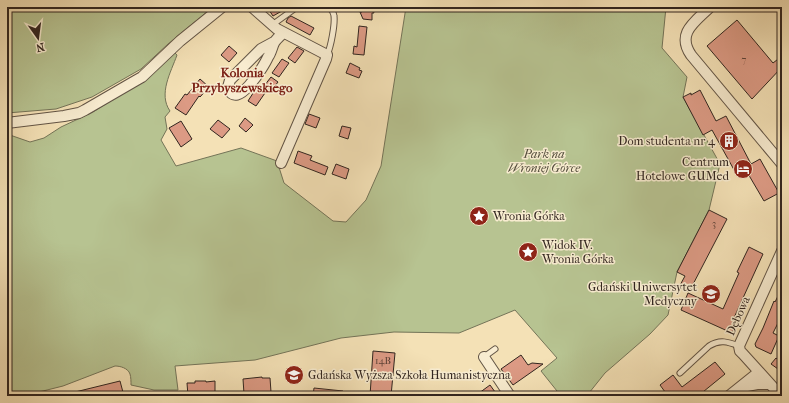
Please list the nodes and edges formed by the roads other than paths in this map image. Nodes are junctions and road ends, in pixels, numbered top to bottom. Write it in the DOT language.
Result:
graph roads {
  1 [pos="222,7"];
  2 [pos="252,7"];
  3 [pos="297,7"];
  4 [pos="327,7"];
  5 [pos="710,7"];
  6 [pos="272,25"];
  7 [pos="283,33"];
  8 [pos="274,42"];
  9 [pos="327,55"];
  10 [pos="7,123"];
  11 [pos="281,163"];
  12 [pos="782,164"];
  13 [pos="782,251"];
  14 [pos="739,346"];
  15 [pos="495,349"];
  16 [pos="484,357"];
  17 [pos="759,372"];
  18 [pos="680,373"];
  19 [pos="770,384"];
  20 [pos="739,388"];
  21 [pos="510,396"];
  22 [pos="729,396"];
  23 [pos="781,396"];
  1 -- 10 [label="street"];
  2 -- 6 [label="street"];
  3 -- 6 [label="lane"];
  4 -- 9 [label="lane"];
  5 -- 12 [label="street"];
  6 -- 7 [label="street"];
  7 -- 8 [label="street"];
  7 -- 9 [label="street"];
  8 -- 8 [label="street"];
  9 -- 11 [label="street"];
  13 -- 14 [label="street, Dębowa"];
  14 -- 17 [label="street, Dębowa"];
  14 -- 18 [label="lane"];
  15 -- 16 [label="lane"];
  16 -- 21 [label="street"];
  17 -- 19 [label="street, Dębowa"];
  17 -- 20 [label="street"];
  19 -- 20 [label="street"];
  19 -- 23 [label="street, Dębowa"];
  20 -- 22 [label="street"];
}
